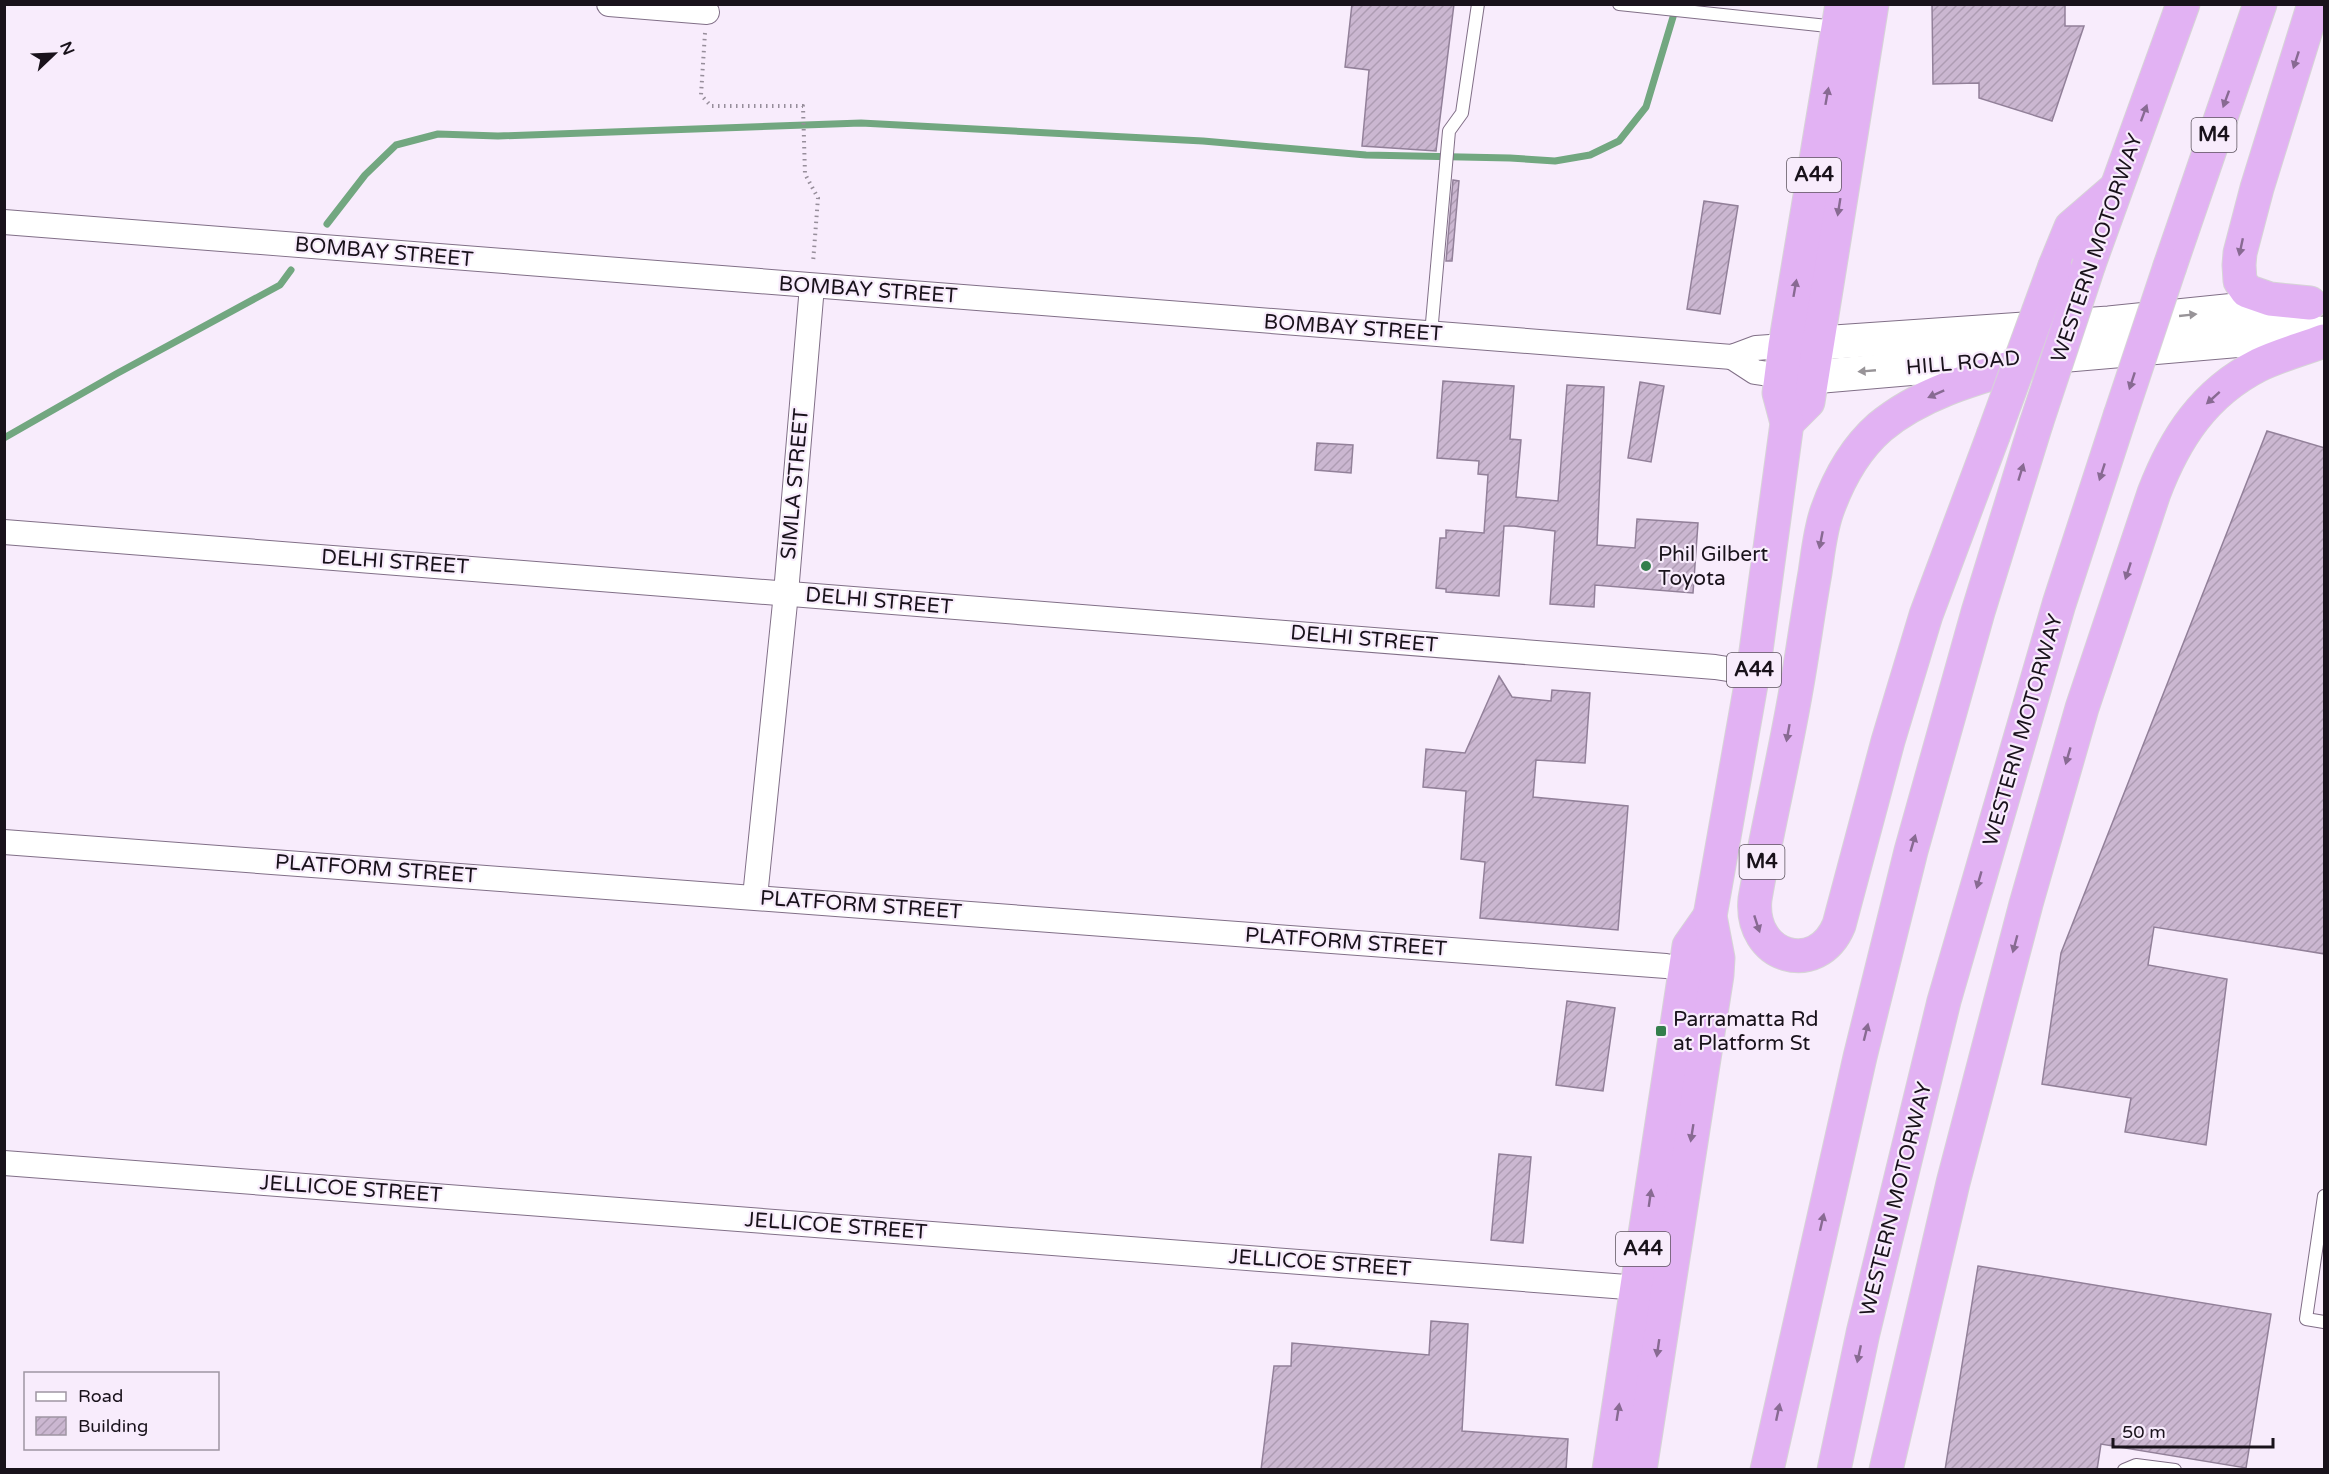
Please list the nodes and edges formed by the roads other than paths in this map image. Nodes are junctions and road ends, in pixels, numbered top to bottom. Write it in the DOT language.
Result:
graph roads {
  1 [pos="609,4"];
  2 [pos="1478,4"];
  3 [pos="1872,4"];
  4 [pos="2183,4"];
  5 [pos="2260,4"];
  6 [pos="2314,4"];
  7 [pos="1621,5"];
  8 [pos="707,12"];
  9 [pos="1841,16"];
  10 [pos="2116,188"];
  11 [pos="4,222"];
  12 [pos="812,286"];
  13 [pos="2317,302"];
  14 [pos="2325,333"];
  15 [pos="1431,334"];
  16 [pos="2325,342"];
  17 [pos="2051,356"];
  18 [pos="1799,361"];
  19 [pos="4,532"];
  20 [pos="786,593"];
  21 [pos="1753,673"];
  22 [pos="4,842"];
  23 [pos="755,897"];
  24 [pos="1710,916"];
  25 [pos="1685,969"];
  26 [pos="1717,975"];
  27 [pos="4,1163"];
  28 [pos="2325,1196"];
  29 [pos="1652,1289"];
  30 [pos="2325,1322"];
  31 [pos="1609,1470"];
  32 [pos="1640,1470"];
  33 [pos="1767,1470"];
  34 [pos="1834,1470"];
  35 [pos="1886,1470"];
  36 [pos="2124,1470"];
  37 [pos="2175,1470"];
  1 -- 8 [label="street"];
  2 -- 15 [label="lane"];
  3 -- 18 [label="highway, A44, one-way"];
  10 -- 4 [label="highway, WESTERN MOTORWAY / M4, one-way"];
  5 -- 34 [label="highway, WESTERN MOTORWAY / M4, one-way, bridge"];
  6 -- 13 [label="highway, one-way"];
  7 -- 9 [label="lane"];
  18 -- 9 [label="highway, A44, one-way"];
  17 -- 10 [label="highway, M4, one-way, bridge"];
  33 -- 10 [label="highway, WESTERN MOTORWAY / M4, one-way, bridge"];
  11 -- 12 [label="street, BOMBAY STREET"];
  12 -- 15 [label="street, BOMBAY STREET"];
  12 -- 20 [label="street, SIMLA STREET"];
  18 -- 13 [label="main road, HILL ROAD, one-way"];
  14 -- 17 [label="main road, HILL ROAD"];
  15 -- 18 [label="street, BOMBAY STREET"];
  16 -- 35 [label="highway, one-way"];
  17 -- 18 [label="main road, HILL ROAD, one-way"];
  18 -- 21 [label="highway, A44"];
  19 -- 20 [label="street, DELHI STREET"];
  20 -- 21 [label="street, DELHI STREET"];
  20 -- 23 [label="street, SIMLA STREET"];
  21 -- 24 [label="highway, A44"];
  22 -- 23 [label="street, PLATFORM STREET"];
  23 -- 25 [label="street, PLATFORM STREET"];
  24 -- 25 [label="highway, A44"];
  24 -- 26 [label="highway, A44"];
  25 -- 26 [label="street, PLATFORM STREET"];
  29 -- 25 [label="highway, A44, one-way"];
  26 -- 29 [label="highway, A44, one-way"];
  27 -- 29 [label="street, JELLICOE STREET"];
  28 -- 30 [label="lane"];
  31 -- 29 [label="highway, A44, one-way"];
  29 -- 32 [label="highway, A44, one-way"];
  36 -- 37 [label="lane"];
}
